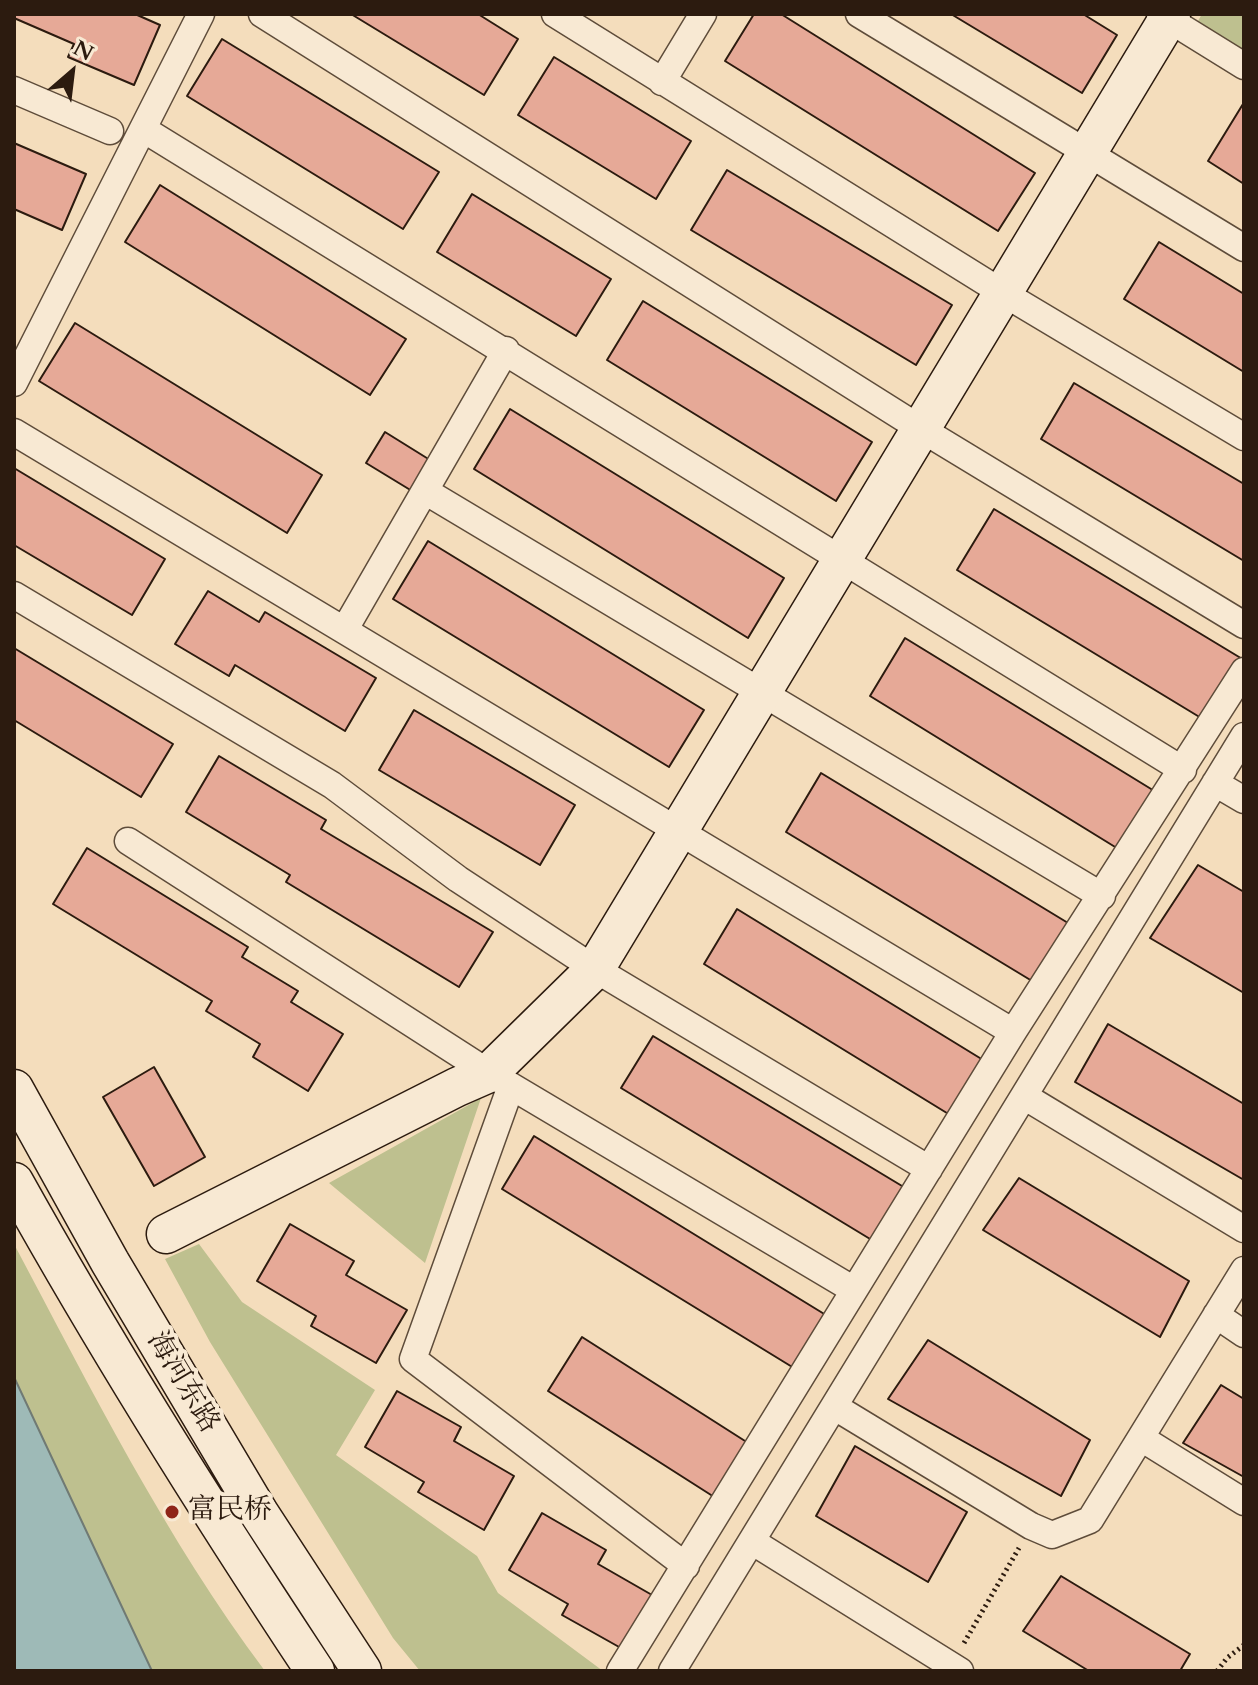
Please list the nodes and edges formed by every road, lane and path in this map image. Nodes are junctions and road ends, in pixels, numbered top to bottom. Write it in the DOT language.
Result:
graph roads {
  1 [pos="201,14"];
  2 [pos="262,14"];
  3 [pos="555,14"];
  4 [pos="703,14"];
  5 [pos="859,14"];
  6 [pos="1166,16"];
  7 [pos="1244,66"];
  8 [pos="662,82"];
  9 [pos="14,90"];
  10 [pos="143,129"];
  11 [pos="110,131"];
  12 [pos="1087,154"];
  13 [pos="1244,248"];
  14 [pos="1003,293"];
  15 [pos="506,350"];
  16 [pos="14,383"];
  17 [pos="921,429"];
  18 [pos="14,432"];
  19 [pos="1244,437"];
  20 [pos="425,491"];
  21 [pos="841,561"];
  22 [pos="14,595"];
  23 [pos="1244,625"];
  24 [pos="345,629"];
  25 [pos="1244,671"];
  26 [pos="762,693"];
  27 [pos="1244,736"];
  28 [pos="1183,770"];
  29 [pos="1215,783"];
  30 [pos="1244,800"];
  31 [pos="678,831"];
  32 [pos="128,841"];
  33 [pos="1102,896"];
  34 [pos="595,969"];
  35 [pos="1013,1032"];
  36 [pos="500,1079"];
  37 [pos="14,1089"];
  38 [pos="1024,1096"];
  39 [pos="929,1169"];
  40 [pos="14,1182"];
  41 [pos="1244,1229"];
  42 [pos="166,1234"];
  43 [pos="1244,1270"];
  44 [pos="854,1290"];
  45 [pos="1216,1315"];
  46 [pos="1244,1334"];
  47 [pos="835,1407"];
  48 [pos="1141,1438"];
  49 [pos="1244,1502"];
  50 [pos="1031,1526"];
  51 [pos="753,1542"];
  52 [pos="686,1566"];
  53 [pos="1244,1645"];
  54 [pos="956,1668"];
  55 [pos="315,1671"];
  56 [pos="362,1671"];
  57 [pos="620,1671"];
  58 [pos="672,1671"];
  59 [pos="1217,1671"];
  1 -- 10 [label="street"];
  2 -- 17 [label="street"];
  3 -- 8 [label="street"];
  4 -- 8 [label="street"];
  5 -- 12 [label="street"];
  6 -- 7 [label="street"];
  6 -- 12 [label="street"];
  8 -- 14 [label="street"];
  9 -- 11 [label="street"];
  10 -- 15 [label="street"];
  10 -- 16 [label="street"];
  12 -- 13 [label="street"];
  12 -- 14 [label="street"];
  14 -- 17 [label="street"];
  14 -- 19 [label="street"];
  15 -- 20 [label="street"];
  15 -- 21 [label="street"];
  17 -- 21 [label="street"];
  17 -- 23 [label="street"];
  18 -- 24 [label="street"];
  20 -- 24 [label="street"];
  20 -- 26 [label="street"];
  21 -- 26 [label="street"];
  21 -- 28 [label="street"];
  22 -- 34 [label="street"];
  24 -- 31 [label="street"];
  25 -- 28 [label="street"];
  26 -- 31 [label="street"];
  26 -- 33 [label="street"];
  27 -- 29 [label="street"];
  28 -- 33 [label="street"];
  29 -- 30 [label="street"];
  29 -- 38 [label="street"];
  31 -- 34 [label="street"];
  31 -- 35 [label="street"];
  32 -- 36 [label="street"];
  33 -- 35 [label="street"];
  34 -- 36 [label="street"];
  34 -- 39 [label="street"];
  35 -- 39 [label="street"];
  36 -- 42 [label="street"];
  36 -- 44 [label="street"];
  36 -- 52 [label="street"];
  37 -- 56 [label="street, 海河东路"];
  38 -- 41 [label="street"];
  38 -- 47 [label="street"];
  39 -- 44 [label="street"];
  40 -- 55 [label="street, 海河东路"];
  43 -- 45 [label="street"];
  44 -- 52 [label="street"];
  45 -- 46 [label="street"];
  45 -- 48 [label="street"];
  47 -- 50 [label="street"];
  47 -- 51 [label="street"];
  48 -- 49 [label="street"];
  48 -- 50 [label="street"];
  50 -- 54 [label="path"];
  51 -- 54 [label="street"];
  51 -- 58 [label="street"];
  52 -- 57 [label="street"];
  53 -- 59 [label="path"];
}
